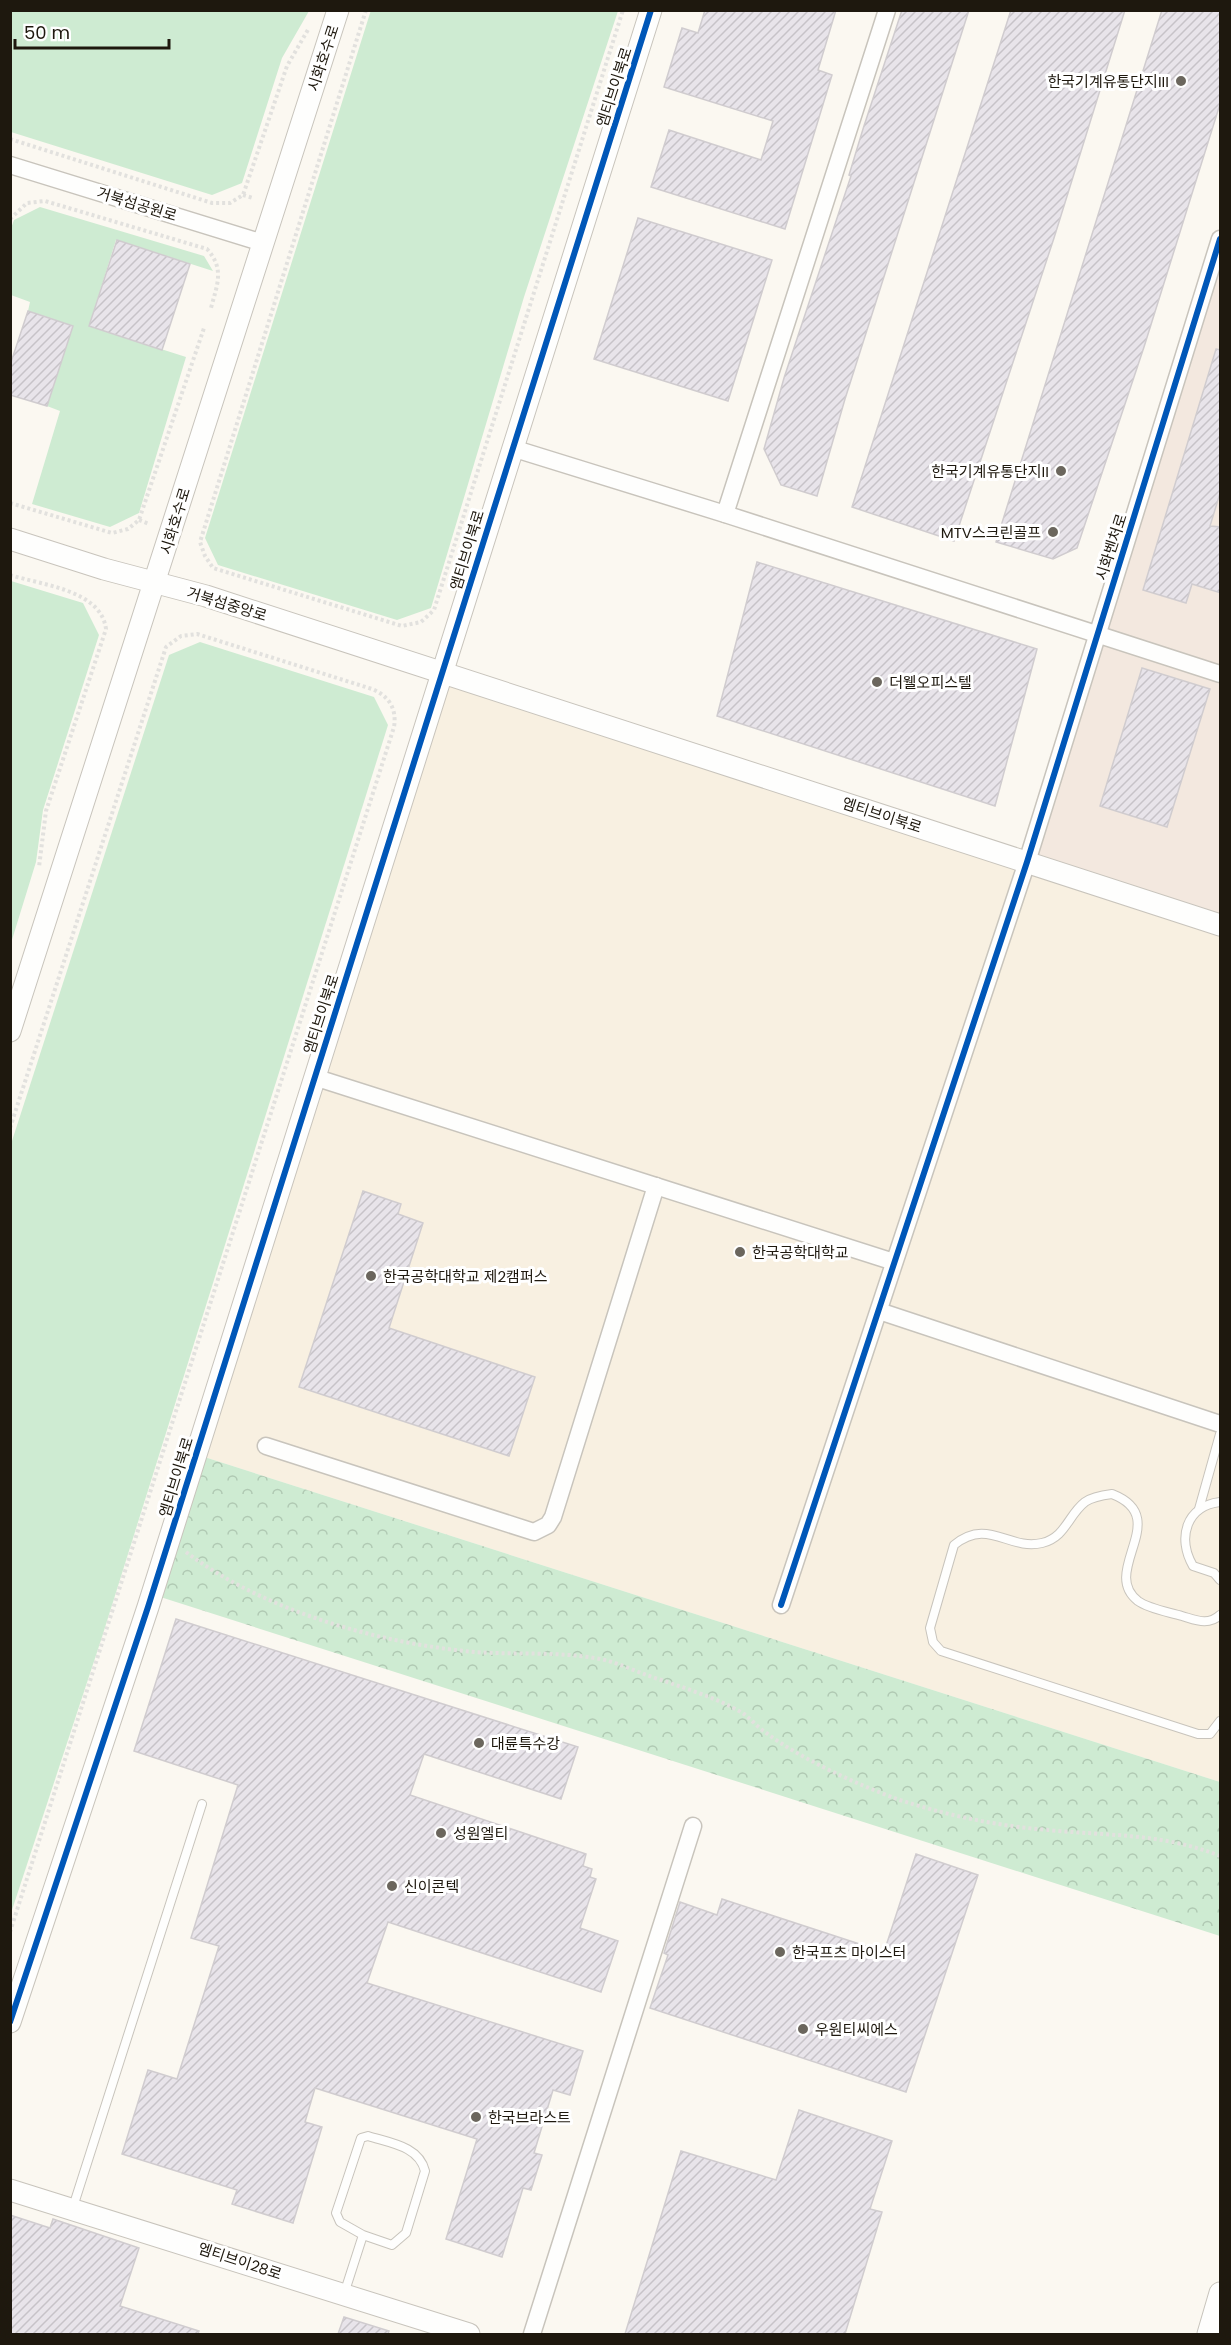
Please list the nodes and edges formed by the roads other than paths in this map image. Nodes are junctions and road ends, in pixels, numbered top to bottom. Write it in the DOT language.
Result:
graph roads {
  1 [pos="338,10"];
  2 [pos="651,10"];
  3 [pos="887,10"];
  4 [pos="10,165"];
  5 [pos="1221,239"];
  6 [pos="263,243"];
  7 [pos="512,448"];
  8 [pos="725,514"];
  9 [pos="10,539"];
  10 [pos="156,583"];
  11 [pos="1095,636"];
  12 [pos="442,672"];
  13 [pos="1221,674"];
  14 [pos="1027,862"];
  15 [pos="1221,925"];
  16 [pos="10,1031"];
  17 [pos="314,1077"];
  18 [pos="656,1186"];
  19 [pos="894,1262"];
  20 [pos="879,1311"];
  21 [pos="1221,1424"];
  22 [pos="1221,1434"];
  23 [pos="266,1446"];
  24 [pos="1221,1502"];
  25 [pos="1199,1509"];
  26 [pos="1221,1580"];
  27 [pos="781,1605"];
  28 [pos="1221,1615"];
  29 [pos="1221,1720"];
  30 [pos="202,1804"];
  31 [pos="693,1826"];
  32 [pos="10,2022"];
  33 [pos="10,2190"];
  34 [pos="73,2207"];
  35 [pos="363,2235"];
  36 [pos="1221,2293"];
  37 [pos="344,2294"];
  38 [pos="469,2334"];
  39 [pos="532,2334"];
  40 [pos="1208,2334"];
  1 -- 6 [label="street, 시화호수로"];
  2 -- 7 [label="street, 엠티브이북로"];
  3 -- 8 [label="street"];
  4 -- 6 [label="street, 거북섬공원로"];
  5 -- 11 [label="street, 시화벤처로"];
  6 -- 10 [label="street, 시화호수로"];
  7 -- 8 [label="street"];
  7 -- 12 [label="street, 엠티브이북로"];
  8 -- 11 [label="street"];
  9 -- 10 [label="street, 거북섬중앙로"];
  10 -- 12 [label="street, 거북섬중앙로"];
  10 -- 16 [label="street, 시화호수로"];
  11 -- 13 [label="street"];
  11 -- 14 [label="street, 시화벤처로"];
  12 -- 14 [label="street, 엠티브이북로"];
  12 -- 17 [label="street, 엠티브이북로"];
  14 -- 15 [label="street, 엠티브이북로"];
  14 -- 19 [label="street, 시화벤처로"];
  17 -- 18 [label="street"];
  17 -- 32 [label="street, 엠티브이북로"];
  18 -- 19 [label="street"];
  18 -- 23 [label="street"];
  19 -- 20 [label="street, 시화벤처로"];
  20 -- 21 [label="street"];
  20 -- 27 [label="street, 시화벤처로"];
  22 -- 25 [label="lane"];
  24 -- 25 [label="lane"];
  25 -- 26 [label="lane"];
  28 -- 29 [label="lane"];
  30 -- 34 [label="lane"];
  31 -- 39 [label="street"];
  33 -- 34 [label="street, 엠티브이28로"];
  34 -- 37 [label="street, 엠티브이28로"];
  35 -- 35 [label="lane"];
  35 -- 37 [label="lane"];
  36 -- 40 [label="street"];
  37 -- 38 [label="street, 엠티브이28로"];
}
